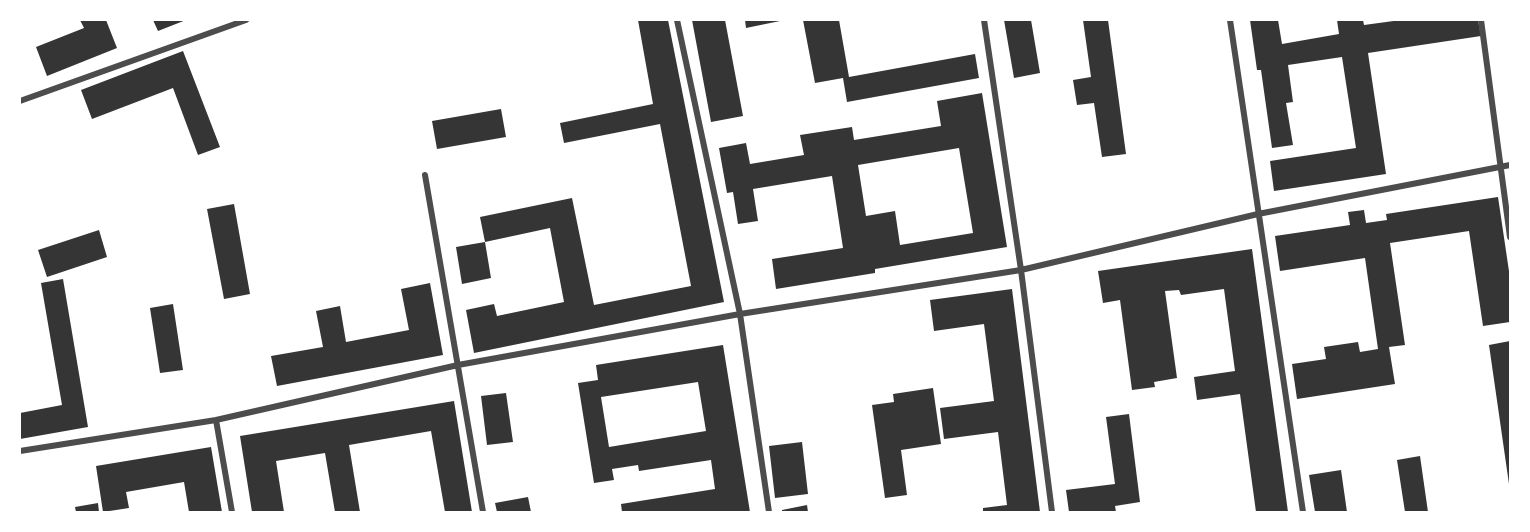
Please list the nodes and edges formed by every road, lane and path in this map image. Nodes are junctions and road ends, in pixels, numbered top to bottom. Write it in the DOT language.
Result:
graph roads {
  1 [pos="246,20"];
  2 [pos="677,20"];
  3 [pos="984,20"];
  4 [pos="1230,20"];
  5 [pos="1481,20"];
  6 [pos="20,101"];
  7 [pos="1510,165"];
  8 [pos="1500,166"];
  9 [pos="425,175"];
  10 [pos="1258,214"];
  11 [pos="1510,237"];
  12 [pos="1021,270"];
  13 [pos="740,314"];
  14 [pos="458,365"];
  15 [pos="216,420"];
  16 [pos="20,452"];
  17 [pos="232,513"];
  18 [pos="483,513"];
  19 [pos="769,513"];
  20 [pos="1052,513"];
  21 [pos="1303,513"];
  1 -- 6 [label="street"];
  2 -- 13 [label="street"];
  3 -- 12 [label="street"];
  4 -- 10 [label="street"];
  5 -- 8 [label="street"];
  7 -- 8 [label="street"];
  8 -- 10 [label="street"];
  8 -- 11 [label="street"];
  9 -- 14 [label="street"];
  10 -- 12 [label="street"];
  10 -- 21 [label="street"];
  12 -- 13 [label="street"];
  12 -- 20 [label="street"];
  13 -- 14 [label="street"];
  13 -- 19 [label="street"];
  14 -- 15 [label="street"];
  14 -- 18 [label="street"];
  15 -- 16 [label="street"];
  15 -- 17 [label="street"];
}
